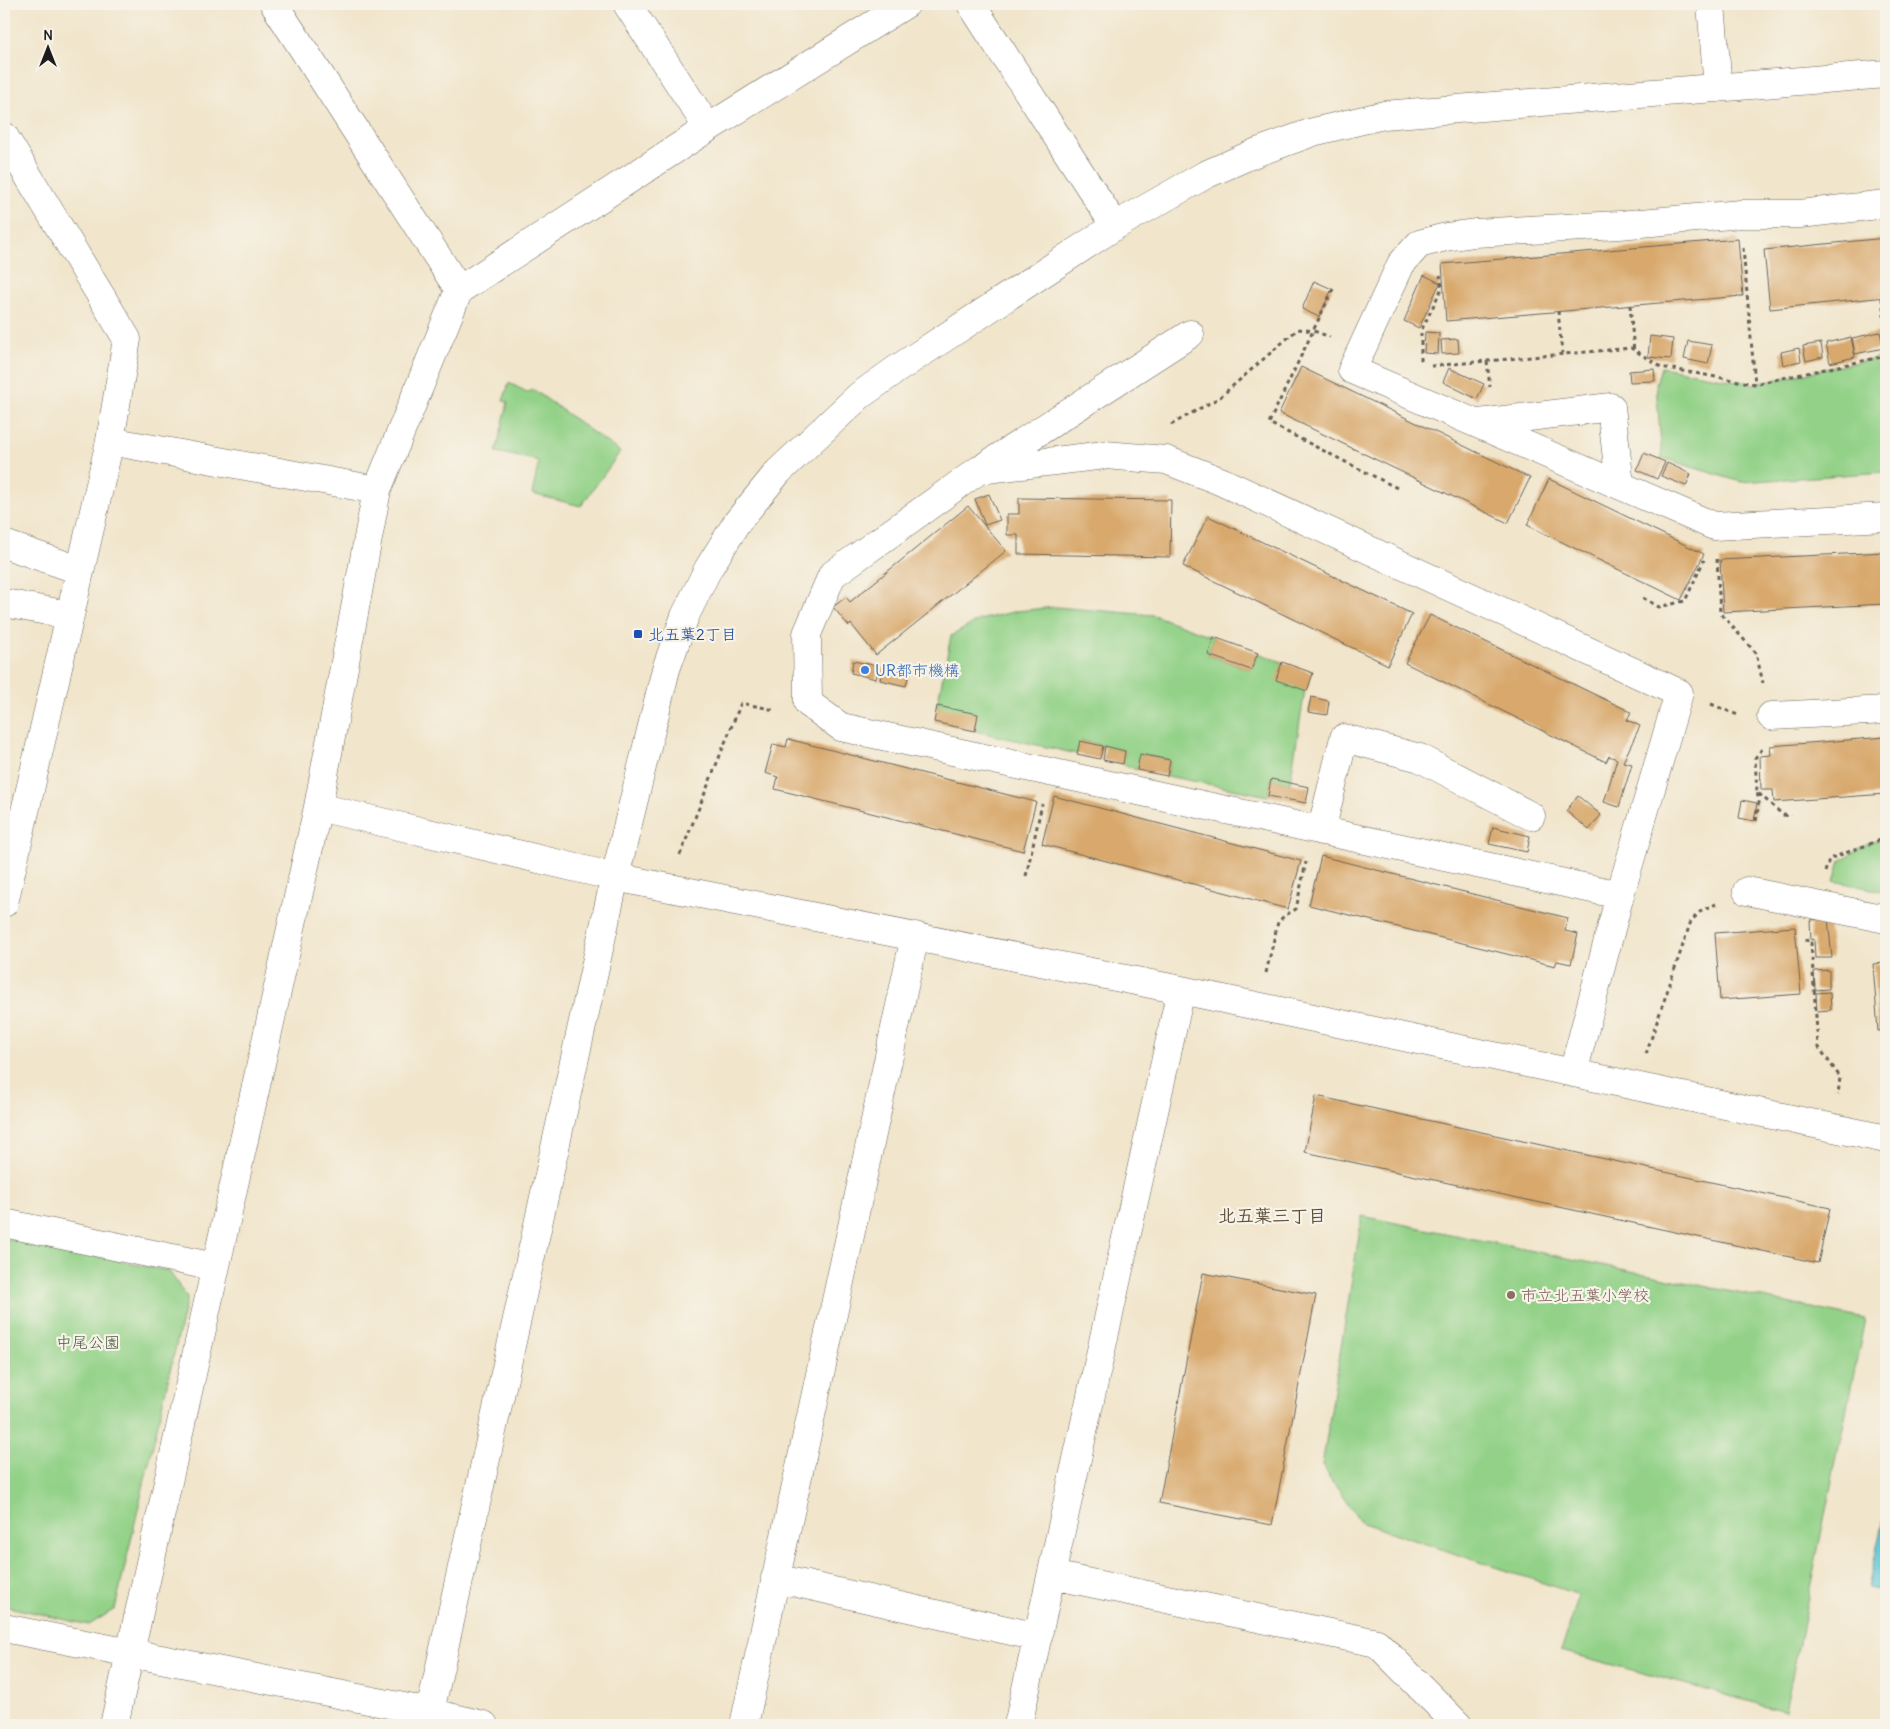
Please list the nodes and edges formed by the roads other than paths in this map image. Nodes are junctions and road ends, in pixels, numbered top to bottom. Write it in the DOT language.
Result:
graph roads {
  1 [pos="274,4"];
  2 [pos="627,4"];
  3 [pos="906,4"];
  4 [pos="972,4"];
  5 [pos="1711,4"];
  6 [pos="1886,74"];
  7 [pos="1718,88"];
  8 [pos="708,128"];
  9 [pos="4,136"];
  10 [pos="1886,204"];
  11 [pos="1115,226"];
  12 [pos="459,290"];
  13 [pos="1190,334"];
  14 [pos="1477,423"];
  15 [pos="110,441"];
  16 [pos="979,470"];
  17 [pos="1620,485"];
  18 [pos="377,490"];
  19 [pos="1886,518"];
  20 [pos="4,544"];
  21 [pos="79,570"];
  22 [pos="4,603"];
  23 [pos="68,615"];
  24 [pos="1886,710"];
  25 [pos="1771,716"];
  26 [pos="318,808"];
  27 [pos="1532,816"];
  28 [pos="1317,830"];
  29 [pos="614,877"];
  30 [pos="1746,892"];
  31 [pos="1620,895"];
  32 [pos="4,903"];
  33 [pos="1886,919"];
  34 [pos="915,936"];
  35 [pos="1181,990"];
  36 [pos="1573,1073"];
  37 [pos="1886,1139"];
  38 [pos="4,1223"];
  39 [pos="215,1267"];
  40 [pos="1052,1575"];
  41 [pos="775,1578"];
  42 [pos="4,1628"];
  43 [pos="1038,1637"];
  44 [pos="130,1653"];
  45 [pos="428,1719"];
  46 [pos="114,1725"];
  47 [pos="484,1725"];
  48 [pos="744,1725"];
  49 [pos="1018,1725"];
  50 [pos="1458,1725"];
  1 -- 12 [label="street"];
  2 -- 8 [label="street"];
  3 -- 8 [label="street"];
  4 -- 11 [label="street"];
  5 -- 7 [label="street"];
  6 -- 7 [label="street"];
  7 -- 11 [label="street"];
  8 -- 12 [label="street"];
  9 -- 15 [label="street"];
  10 -- 14 [label="street"];
  11 -- 29 [label="street"];
  12 -- 18 [label="street"];
  13 -- 16 [label="street"];
  14 -- 17 [label="street"];
  14 -- 17 [label="street"];
  15 -- 18 [label="street"];
  15 -- 21 [label="street"];
  16 -- 28 [label="street"];
  16 -- 31 [label="street"];
  17 -- 19 [label="street"];
  18 -- 26 [label="street"];
  20 -- 21 [label="street"];
  21 -- 23 [label="street"];
  22 -- 23 [label="street"];
  23 -- 32 [label="street"];
  24 -- 25 [label="street"];
  26 -- 29 [label="street"];
  26 -- 39 [label="street"];
  27 -- 28 [label="street"];
  28 -- 31 [label="street"];
  29 -- 34 [label="street"];
  29 -- 45 [label="street"];
  30 -- 33 [label="street"];
  31 -- 36 [label="street"];
  34 -- 35 [label="street"];
  34 -- 41 [label="street"];
  35 -- 36 [label="street"];
  35 -- 40 [label="street"];
  36 -- 37 [label="street"];
  38 -- 39 [label="street"];
  39 -- 44 [label="street"];
  40 -- 43 [label="street"];
  40 -- 50 [label="street"];
  41 -- 43 [label="street"];
  41 -- 48 [label="street"];
  42 -- 44 [label="street"];
  43 -- 49 [label="street"];
  44 -- 45 [label="street"];
  44 -- 46 [label="street"];
  45 -- 47 [label="street"];
}
